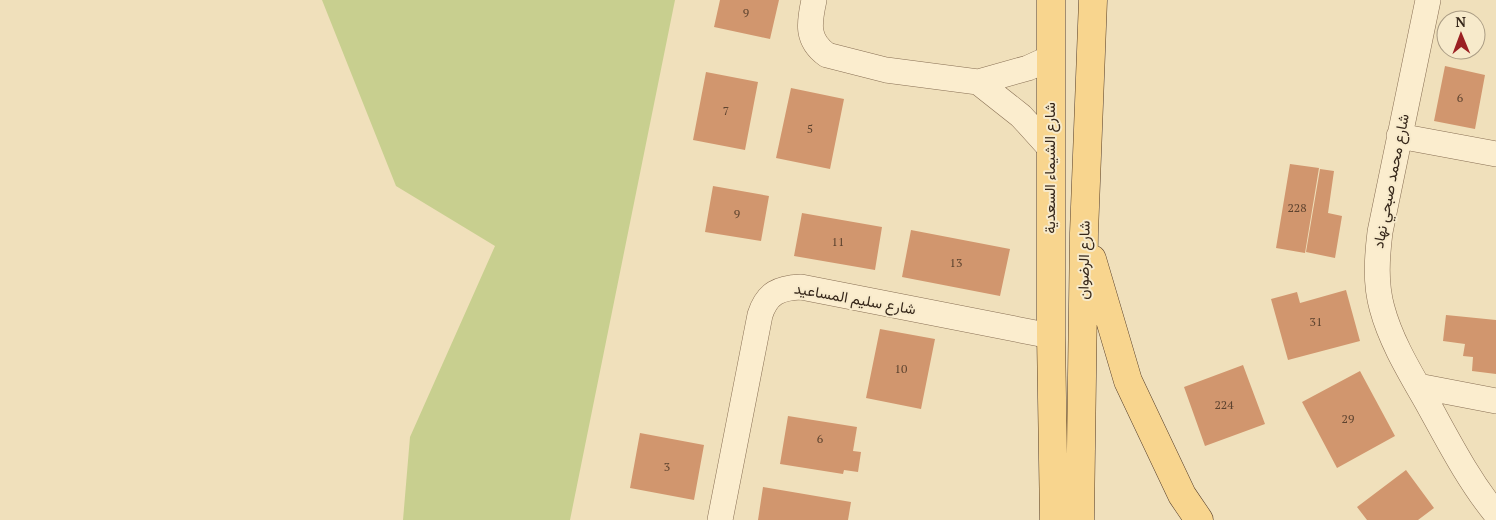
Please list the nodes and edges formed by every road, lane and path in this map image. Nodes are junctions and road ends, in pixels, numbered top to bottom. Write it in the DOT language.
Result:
graph roads {
  1 [pos="814,0"];
  2 [pos="1051,0"];
  3 [pos="1094,0"];
  4 [pos="1428,0"];
  5 [pos="1050,58"];
  6 [pos="978,82"];
  7 [pos="1399,136"];
  8 [pos="1050,148"];
  9 [pos="1496,154"];
  10 [pos="1084,233"];
  11 [pos="1051,336"];
  12 [pos="1418,386"];
  13 [pos="1496,401"];
  14 [pos="1496,514"];
  15 [pos="720,520"];
  16 [pos="1054,520"];
  17 [pos="1080,520"];
  18 [pos="1199,520"];
  1 -- 6 [label="street"];
  2 -- 5 [label="main road, شارع الشيماء السعدية"];
  3 -- 10 [label="main road, شارع الرضوان"];
  4 -- 7 [label="street, شارع محمد صبحي نهاد"];
  5 -- 6 [label="street"];
  5 -- 8 [label="main road, شارع الشيماء السعدية"];
  6 -- 8 [label="street"];
  7 -- 9 [label="street"];
  7 -- 12 [label="street, شارع محمد صبحي نهاد"];
  8 -- 11 [label="main road, شارع الشيماء السعدية"];
  10 -- 17 [label="main road, شارع الرضوان"];
  10 -- 18 [label="main road"];
  11 -- 15 [label="street, شارع سليم المساعيد"];
  11 -- 16 [label="main road"];
  12 -- 13 [label="street"];
  12 -- 14 [label="street, شارع محمد صبحي نهاد"];
}
